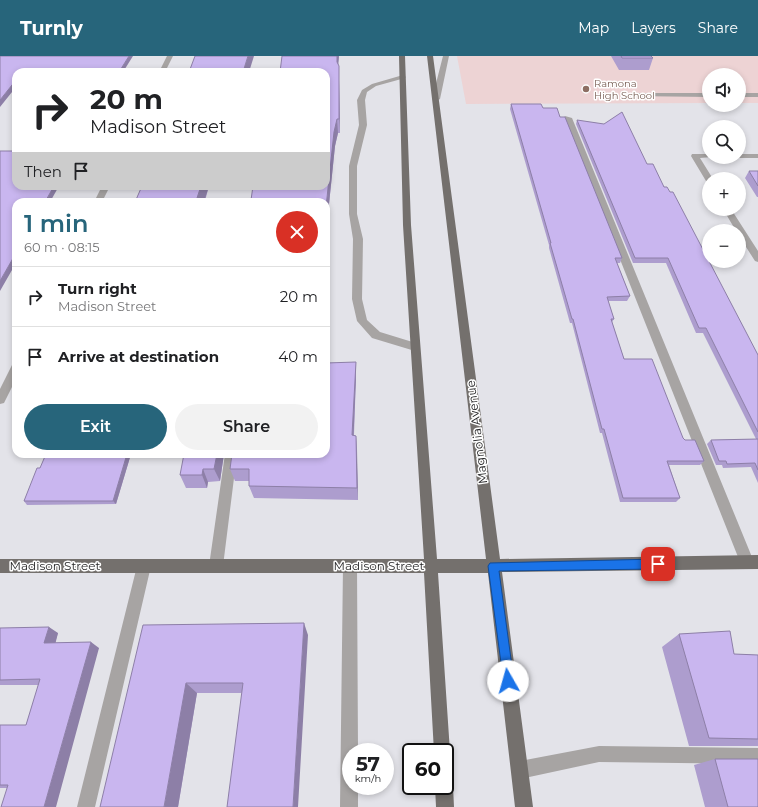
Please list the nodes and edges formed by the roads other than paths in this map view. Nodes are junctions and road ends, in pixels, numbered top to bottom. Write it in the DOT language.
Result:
graph roads {
  1 [pos="170,56"];
  2 [pos="402,56"];
  3 [pos="430,56"];
  4 [pos="446,56"];
  5 [pos="164,68"];
  6 [pos="403,77"];
  7 [pos="633,95"];
  8 [pos="702,95"];
  9 [pos="746,95"];
  10 [pos="758,95"];
  11 [pos="436,99"];
  12 [pos="568,118"];
  13 [pos="702,156"];
  14 [pos="746,156"];
  15 [pos="758,156"];
  16 [pos="705,172"];
  17 [pos="731,216"];
  18 [pos="758,259"];
  19 [pos="415,347"];
  20 [pos="12,376"];
  21 [pos="0,400"];
  22 [pos="230,458"];
  23 [pos="753,562"];
  24 [pos="0,566"];
  25 [pos="144,566"];
  26 [pos="216,566"];
  27 [pos="350,566"];
  28 [pos="431,566"];
  29 [pos="493,566"];
  30 [pos="441,743"];
  31 [pos="758,756"];
  32 [pos="520,770"];
  33 [pos="444,795"];
  34 [pos="86,807"];
  35 [pos="349,807"];
  36 [pos="445,807"];
  37 [pos="524,807"];
  1 -- 5 [label="street"];
  2 -- 6 [label="main road"];
  3 -- 11 [label="main road, Magnolia Avenue"];
  4 -- 11 [label="street"];
  6 -- 19 [label="main road"];
  6 -- 19 [label="street"];
  7 -- 8 [label="street"];
  9 -- 10 [label="street"];
  11 -- 29 [label="main road, Magnolia Avenue"];
  12 -- 23 [label="street"];
  13 -- 16 [label="street"];
  14 -- 15 [label="street"];
  17 -- 18 [label="street"];
  19 -- 28 [label="main road"];
  20 -- 21 [label="street"];
  22 -- 26 [label="street"];
  23 -- 29 [label="main road, Madison Street"];
  24 -- 25 [label="main road, Madison Street"];
  25 -- 26 [label="main road, Madison Street"];
  25 -- 34 [label="street"];
  26 -- 27 [label="main road, Madison Street"];
  27 -- 28 [label="main road, Madison Street"];
  27 -- 35 [label="street"];
  28 -- 29 [label="main road, Madison Street"];
  28 -- 30 [label="main road"];
  29 -- 32 [label="main road, Magnolia Avenue"];
  31 -- 32 [label="street"];
  32 -- 37 [label="main road, Magnolia Avenue"];
  33 -- 36 [label="main road"];
}
